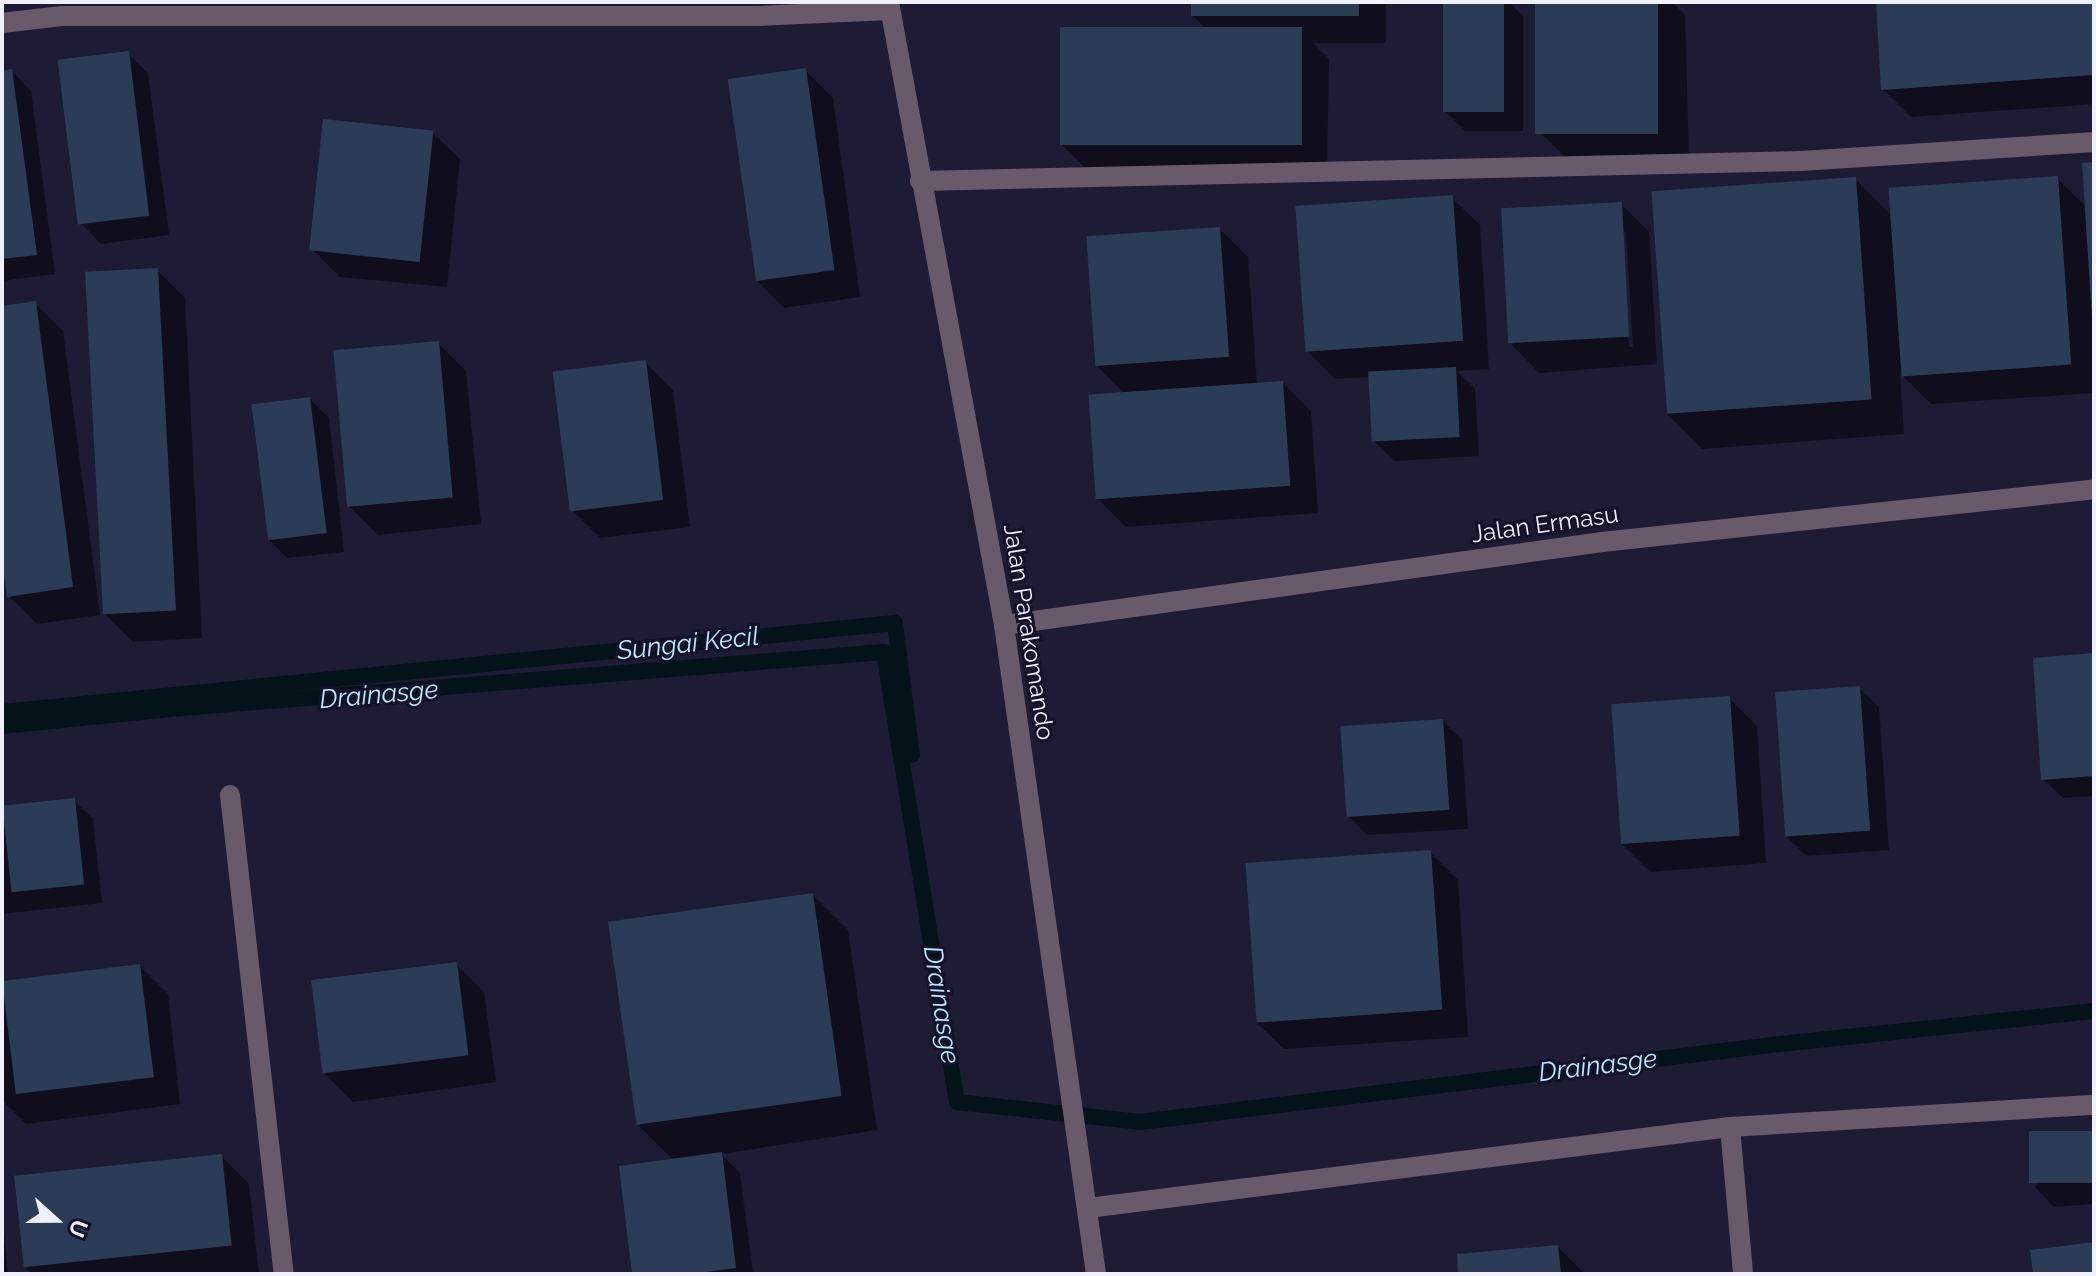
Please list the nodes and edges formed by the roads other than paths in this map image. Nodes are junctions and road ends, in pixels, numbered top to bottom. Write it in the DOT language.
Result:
graph roads {
  1 [pos="890,6"];
  2 [pos="2,23"];
  3 [pos="2094,142"];
  4 [pos="920,181"];
  5 [pos="2094,489"];
  6 [pos="1004,625"];
  7 [pos="230,795"];
  8 [pos="2094,1105"];
  9 [pos="1730,1127"];
  10 [pos="1088,1208"];
  11 [pos="284,1274"];
  12 [pos="1096,1274"];
  13 [pos="1743,1274"];
  1 -- 2 [label="street"];
  1 -- 4 [label="street, Jalan Parakomando"];
  3 -- 4 [label="street"];
  4 -- 6 [label="street, Jalan Parakomando"];
  5 -- 6 [label="street, Jalan Ermasu"];
  6 -- 10 [label="street, Jalan Parakomando"];
  7 -- 11 [label="street"];
  8 -- 9 [label="street"];
  9 -- 10 [label="street"];
  9 -- 13 [label="street"];
  10 -- 12 [label="street, Jalan Parakomando"];
}
